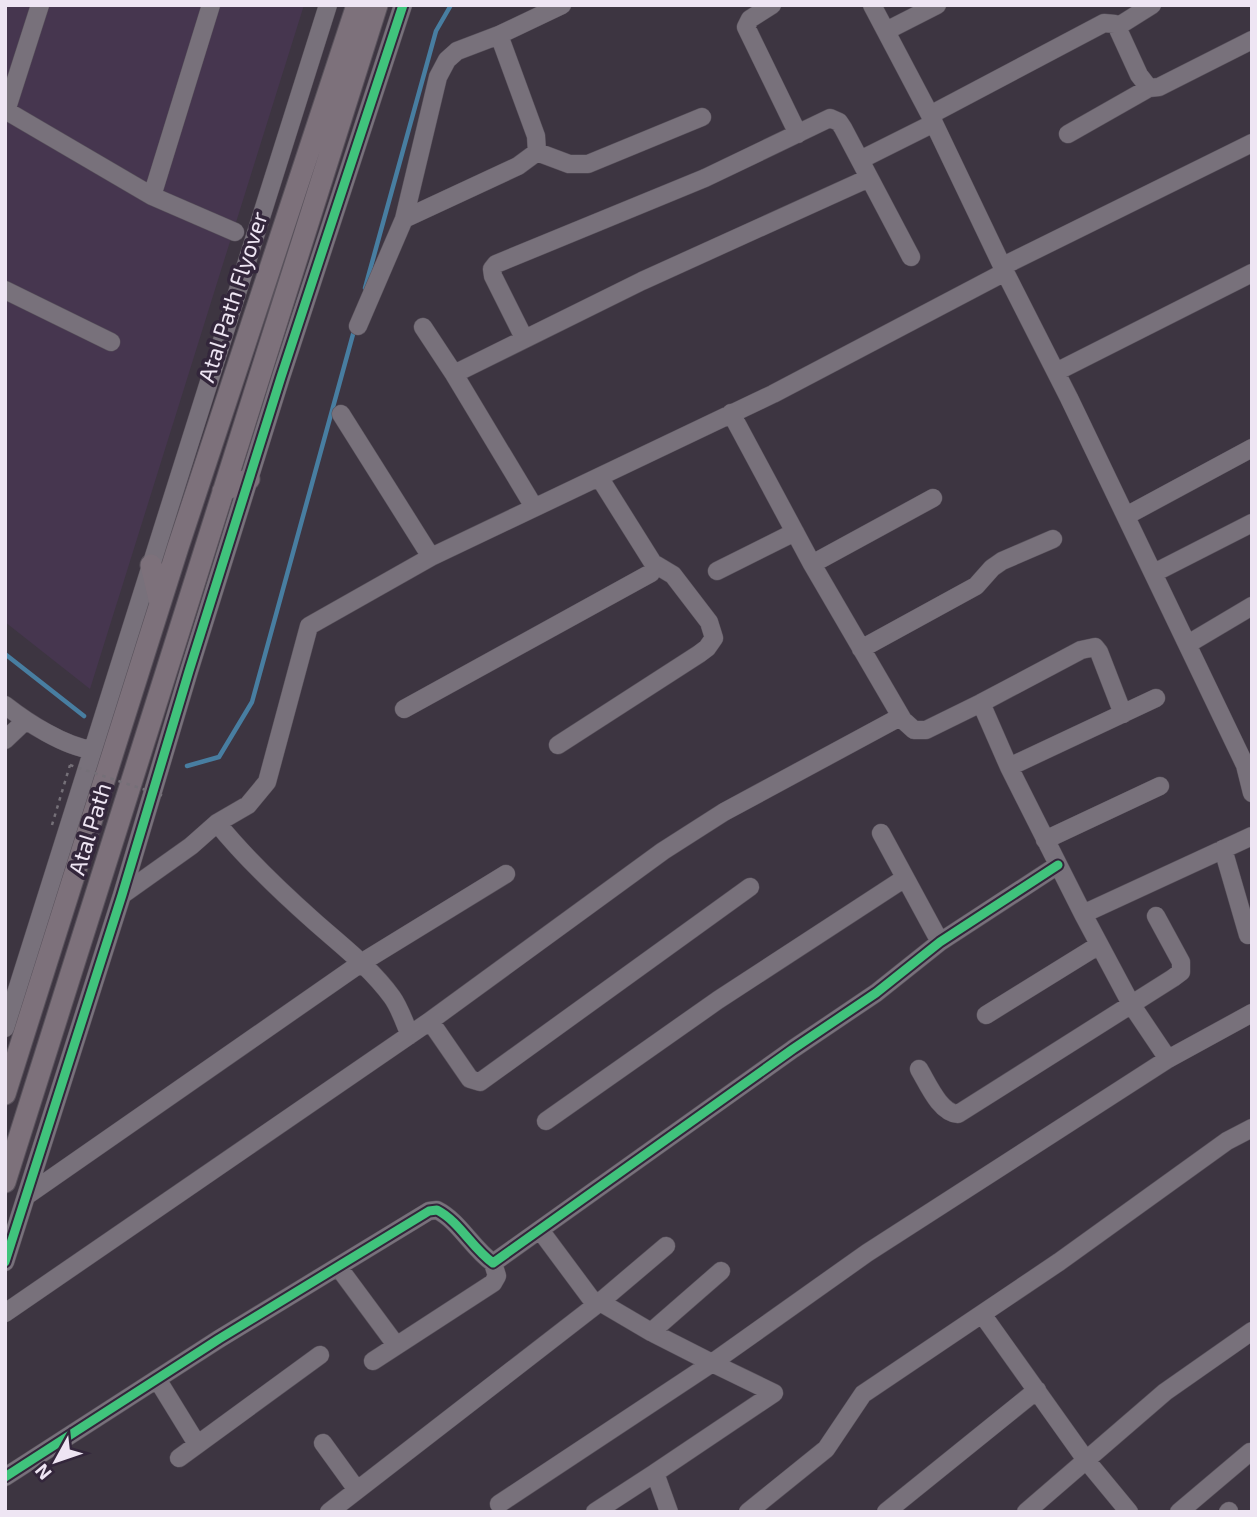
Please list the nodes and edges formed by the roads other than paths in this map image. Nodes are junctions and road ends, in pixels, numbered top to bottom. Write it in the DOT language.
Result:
graph roads {
  1 [pos="40,5"];
  2 [pos="211,5"];
  3 [pos="328,5"];
  4 [pos="357,5"];
  5 [pos="377,5"];
  6 [pos="403,5"];
  7 [pos="562,5"];
  8 [pos="772,5"];
  9 [pos="872,5"];
  10 [pos="937,5"];
  11 [pos="1152,5"];
  12 [pos="1118,27"];
  13 [pos="886,31"];
  14 [pos="499,35"];
  15 [pos="1252,40"];
  16 [pos="1149,88"];
  17 [pos="6,111"];
  18 [pos="702,117"];
  19 [pos="932,119"];
  20 [pos="798,134"];
  21 [pos="1068,134"];
  22 [pos="1252,144"];
  23 [pos="537,152"];
  24 [pos="860,160"];
  25 [pos="869,178"];
  26 [pos="152,196"];
  27 [pos="404,219"];
  28 [pos="235,232"];
  29 [pos="911,257"];
  30 [pos="1004,269"];
  31 [pos="1252,274"];
  32 [pos="5,290"];
  33 [pos="358,326"];
  34 [pos="423,327"];
  35 [pos="524,338"];
  36 [pos="111,342"];
  37 [pos="1056,372"];
  38 [pos="454,374"];
  39 [pos="732,413"];
  40 [pos="341,415"];
  41 [pos="1252,448"];
  42 [pos="599,477"];
  43 [pos="249,479"];
  44 [pos="223,491"];
  45 [pos="933,498"];
  46 [pos="534,507"];
  47 [pos="1126,516"];
  48 [pos="1252,523"];
  49 [pos="795,532"];
  50 [pos="1053,539"];
  51 [pos="431,557"];
  52 [pos="653,563"];
  53 [pos="812,564"];
  54 [pos="151,565"];
  55 [pos="717,571"];
  56 [pos="1154,573"];
  57 [pos="161,605"];
  58 [pos="1252,606"];
  59 [pos="1188,644"];
  60 [pos="861,649"];
  61 [pos="1156,698"];
  62 [pos="981,703"];
  63 [pos="5,705"];
  64 [pos="404,709"];
  65 [pos="1123,714"];
  66 [pos="900,717"];
  67 [pos="25,721"];
  68 [pos="5,740"];
  69 [pos="558,745"];
  70 [pos="92,750"];
  71 [pos="1248,763"];
  72 [pos="1009,767"];
  73 [pos="1160,786"];
  74 [pos="1252,793"];
  75 [pos="217,823"];
  76 [pos="881,833"];
  77 [pos="1252,836"];
  78 [pos="1045,839"];
  79 [pos="1223,849"];
  80 [pos="1058,865"];
  81 [pos="506,874"];
  82 [pos="905,878"];
  83 [pos="750,887"];
  84 [pos="122,895"];
  85 [pos="1247,908"];
  86 [pos="1083,914"];
  87 [pos="1156,916"];
  88 [pos="1248,935"];
  89 [pos="940,942"];
  90 [pos="1099,945"];
  91 [pos="361,963"];
  92 [pos="24,970"];
  93 [pos="5,983"];
  94 [pos="1131,1004"];
  95 [pos="1252,1013"];
  96 [pos="986,1015"];
  97 [pos="5,1028"];
  98 [pos="421,1028"];
  99 [pos="1168,1059"];
  100 [pos="919,1069"];
  101 [pos="5,1094"];
  102 [pos="546,1121"];
  103 [pos="1252,1128"];
  104 [pos="5,1182"];
  105 [pos="29,1194"];
  106 [pos="540,1230"];
  107 [pos="666,1246"];
  108 [pos="5,1262"];
  109 [pos="493,1263"];
  110 [pos="339,1268"];
  111 [pos="721,1271"];
  112 [pos="598,1303"];
  113 [pos="5,1313"];
  114 [pos="982,1314"];
  115 [pos="1252,1331"];
  116 [pos="651,1332"];
  117 [pos="396,1345"];
  118 [pos="320,1355"];
  119 [pos="373,1361"];
  120 [pos="712,1363"];
  121 [pos="157,1379"];
  122 [pos="1037,1390"];
  123 [pos="323,1443"];
  124 [pos="197,1444"];
  125 [pos="1250,1452"];
  126 [pos="179,1458"];
  127 [pos="1086,1460"];
  128 [pos="655,1473"];
  129 [pos="5,1477"];
  130 [pos="357,1490"];
  131 [pos="499,1504"];
  132 [pos="329,1512"];
  133 [pos="595,1512"];
  134 [pos="669,1512"];
  135 [pos="748,1512"];
  136 [pos="886,1512"];
  137 [pos="1026,1512"];
  138 [pos="1129,1512"];
  139 [pos="1179,1512"];
  1 -- 17 [label="street"];
  2 -- 26 [label="street"];
  3 -- 54 [label="street"];
  4 -- 57 [label="main road, Atal Path Flyover"];
  5 -- 44 [label="main road"];
  6 -- 43 [label="street"];
  7 -- 14 [label="street"];
  8 -- 20 [label="street"];
  9 -- 13 [label="street"];
  10 -- 13 [label="street"];
  11 -- 12 [label="street"];
  12 -- 16 [label="street"];
  12 -- 19 [label="street"];
  13 -- 19 [label="street"];
  14 -- 23 [label="street"];
  14 -- 27 [label="street"];
  15 -- 16 [label="street"];
  16 -- 21 [label="street"];
  17 -- 26 [label="street"];
  18 -- 23 [label="street"];
  19 -- 24 [label="street"];
  19 -- 30 [label="street"];
  20 -- 24 [label="street"];
  20 -- 35 [label="street"];
  22 -- 30 [label="street"];
  23 -- 27 [label="street"];
  24 -- 25 [label="street"];
  25 -- 29 [label="street"];
  25 -- 35 [label="street"];
  26 -- 28 [label="street"];
  27 -- 33 [label="street"];
  30 -- 37 [label="street"];
  30 -- 39 [label="street"];
  31 -- 37 [label="street"];
  32 -- 36 [label="street"];
  34 -- 38 [label="street"];
  35 -- 38 [label="street"];
  37 -- 47 [label="street"];
  38 -- 46 [label="street"];
  39 -- 42 [label="street"];
  39 -- 49 [label="street"];
  40 -- 51 [label="street"];
  41 -- 47 [label="street"];
  42 -- 46 [label="street"];
  42 -- 52 [label="street"];
  43 -- 44 [label="main road"];
  43 -- 84 [label="street"];
  44 -- 104 [label="main road, Atal Path"];
  45 -- 53 [label="street"];
  46 -- 51 [label="street"];
  47 -- 56 [label="street"];
  48 -- 56 [label="street"];
  49 -- 53 [label="street"];
  49 -- 55 [label="street"];
  50 -- 60 [label="street"];
  51 -- 75 [label="street"];
  52 -- 64 [label="street"];
  52 -- 69 [label="street"];
  53 -- 60 [label="street"];
  54 -- 57 [label="main road"];
  54 -- 70 [label="street"];
  56 -- 59 [label="street"];
  57 -- 101 [label="main road, Atal Path Flyover"];
  58 -- 59 [label="street"];
  59 -- 71 [label="street"];
  60 -- 66 [label="street"];
  61 -- 65 [label="street"];
  62 -- 65 [label="street"];
  62 -- 66 [label="street"];
  62 -- 72 [label="street"];
  63 -- 67 [label="street"];
  65 -- 72 [label="street"];
  66 -- 98 [label="street"];
  67 -- 68 [label="street"];
  67 -- 70 [label="street"];
  70 -- 92 [label="street"];
  71 -- 74 [label="street"];
  72 -- 78 [label="street"];
  73 -- 78 [label="street"];
  75 -- 84 [label="street"];
  75 -- 91 [label="street"];
  76 -- 82 [label="street"];
  77 -- 79 [label="street"];
  78 -- 80 [label="street"];
  79 -- 85 [label="street"];
  79 -- 86 [label="street"];
  80 -- 86 [label="street"];
  80 -- 89 [label="street"];
  81 -- 91 [label="street"];
  82 -- 89 [label="street"];
  82 -- 102 [label="street"];
  83 -- 98 [label="street"];
  84 -- 105 [label="street"];
  85 -- 88 [label="street"];
  86 -- 90 [label="street"];
  87 -- 94 [label="street"];
  89 -- 106 [label="street"];
  90 -- 94 [label="street"];
  90 -- 96 [label="street"];
  91 -- 98 [label="street"];
  91 -- 105 [label="street"];
  92 -- 93 [label="street"];
  92 -- 97 [label="street"];
  94 -- 99 [label="street"];
  94 -- 100 [label="street"];
  95 -- 99 [label="street"];
  98 -- 113 [label="street"];
  99 -- 120 [label="street"];
  103 -- 114 [label="street"];
  105 -- 108 [label="street"];
  106 -- 109 [label="street"];
  106 -- 112 [label="street"];
  107 -- 112 [label="street"];
  109 -- 110 [label="street"];
  109 -- 117 [label="street"];
  110 -- 117 [label="street"];
  110 -- 121 [label="street"];
  111 -- 116 [label="street"];
  112 -- 116 [label="street"];
  112 -- 130 [label="street"];
  114 -- 122 [label="street"];
  114 -- 135 [label="street"];
  115 -- 127 [label="street"];
  116 -- 120 [label="street"];
  117 -- 119 [label="street"];
  118 -- 124 [label="street"];
  120 -- 128 [label="street"];
  120 -- 131 [label="street"];
  121 -- 124 [label="street"];
  121 -- 129 [label="street"];
  122 -- 127 [label="street"];
  122 -- 136 [label="street"];
  123 -- 130 [label="street"];
  124 -- 126 [label="street"];
  125 -- 139 [label="street"];
  127 -- 137 [label="street"];
  127 -- 138 [label="street"];
  128 -- 133 [label="street"];
  128 -- 134 [label="street"];
  130 -- 132 [label="street"];
}
